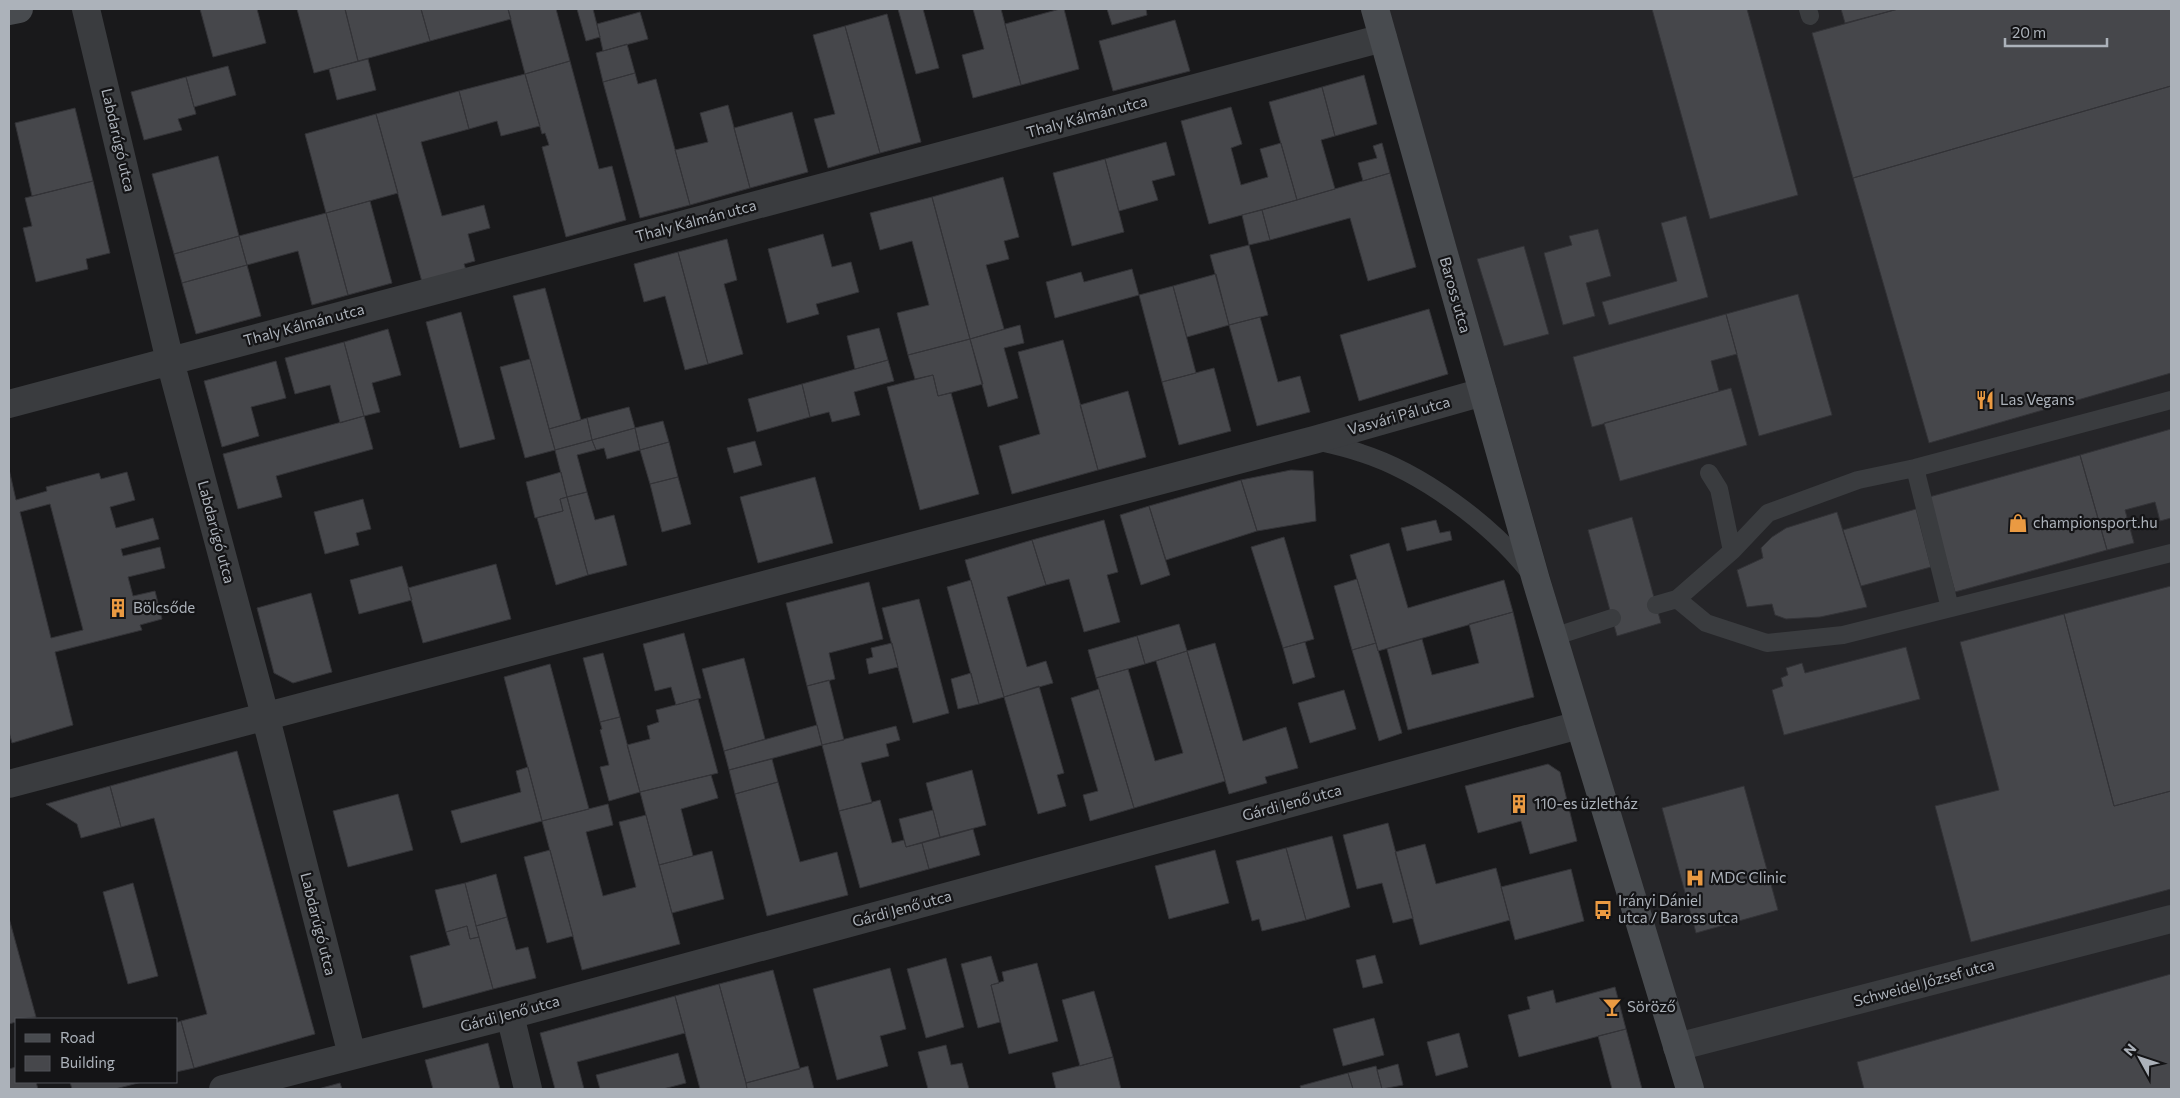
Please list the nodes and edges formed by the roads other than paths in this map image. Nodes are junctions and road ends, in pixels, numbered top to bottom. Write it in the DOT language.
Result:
graph roads {
  1 [pos="19,9"];
  2 [pos="86,9"];
  3 [pos="1375,9"];
  4 [pos="9,11"];
  5 [pos="1383,38"];
  6 [pos="170,361"];
  7 [pos="1483,392"];
  8 [pos="2171,400"];
  9 [pos="9,404"];
  10 [pos="1314,440"];
  11 [pos="1915,468"];
  12 [pos="1709,473"];
  13 [pos="1732,551"];
  14 [pos="2171,553"];
  15 [pos="1536,580"];
  16 [pos="1677,599"];
  17 [pos="1656,605"];
  18 [pos="1950,608"];
  19 [pos="1612,618"];
  20 [pos="1553,637"];
  21 [pos="266,717"];
  22 [pos="1579,725"];
  23 [pos="9,784"];
  24 [pos="2171,918"];
  25 [pos="510,1015"];
  26 [pos="1677,1047"];
  27 [pos="352,1055"];
  28 [pos="224,1089"];
  29 [pos="528,1089"];
  30 [pos="1690,1089"];
  1 -- 4 [label="street"];
  2 -- 6 [label="street, Labdarúgó utca"];
  3 -- 5 [label="street, Baross utca"];
  5 -- 6 [label="street, Thaly Kálmán utca"];
  5 -- 7 [label="street, Baross utca"];
  6 -- 9 [label="street, Thaly Kálmán utca"];
  6 -- 21 [label="street, Labdarúgó utca"];
  7 -- 10 [label="street, Vasvári Pál utca"];
  7 -- 15 [label="street, Baross utca"];
  8 -- 11 [label="lane"];
  10 -- 15 [label="lane"];
  10 -- 21 [label="street, Vasvári Pál utca"];
  11 -- 13 [label="lane"];
  11 -- 18 [label="lane"];
  12 -- 13 [label="lane"];
  13 -- 16 [label="lane"];
  14 -- 18 [label="lane"];
  15 -- 20 [label="street, Baross utca"];
  16 -- 17 [label="lane"];
  16 -- 18 [label="lane"];
  19 -- 20 [label="lane"];
  20 -- 22 [label="street, Baross utca"];
  21 -- 23 [label="street, Vasvári Pál utca"];
  21 -- 27 [label="street, Labdarúgó utca"];
  22 -- 25 [label="street, Gárdi Jenő utca"];
  22 -- 26 [label="street, Baross utca"];
  24 -- 26 [label="street, Schweidel József utca"];
  25 -- 27 [label="street, Gárdi Jenő utca"];
  25 -- 29 [label="street"];
  26 -- 30 [label="street, Baross utca"];
  27 -- 28 [label="street, Gárdi Jenő utca"];
}
